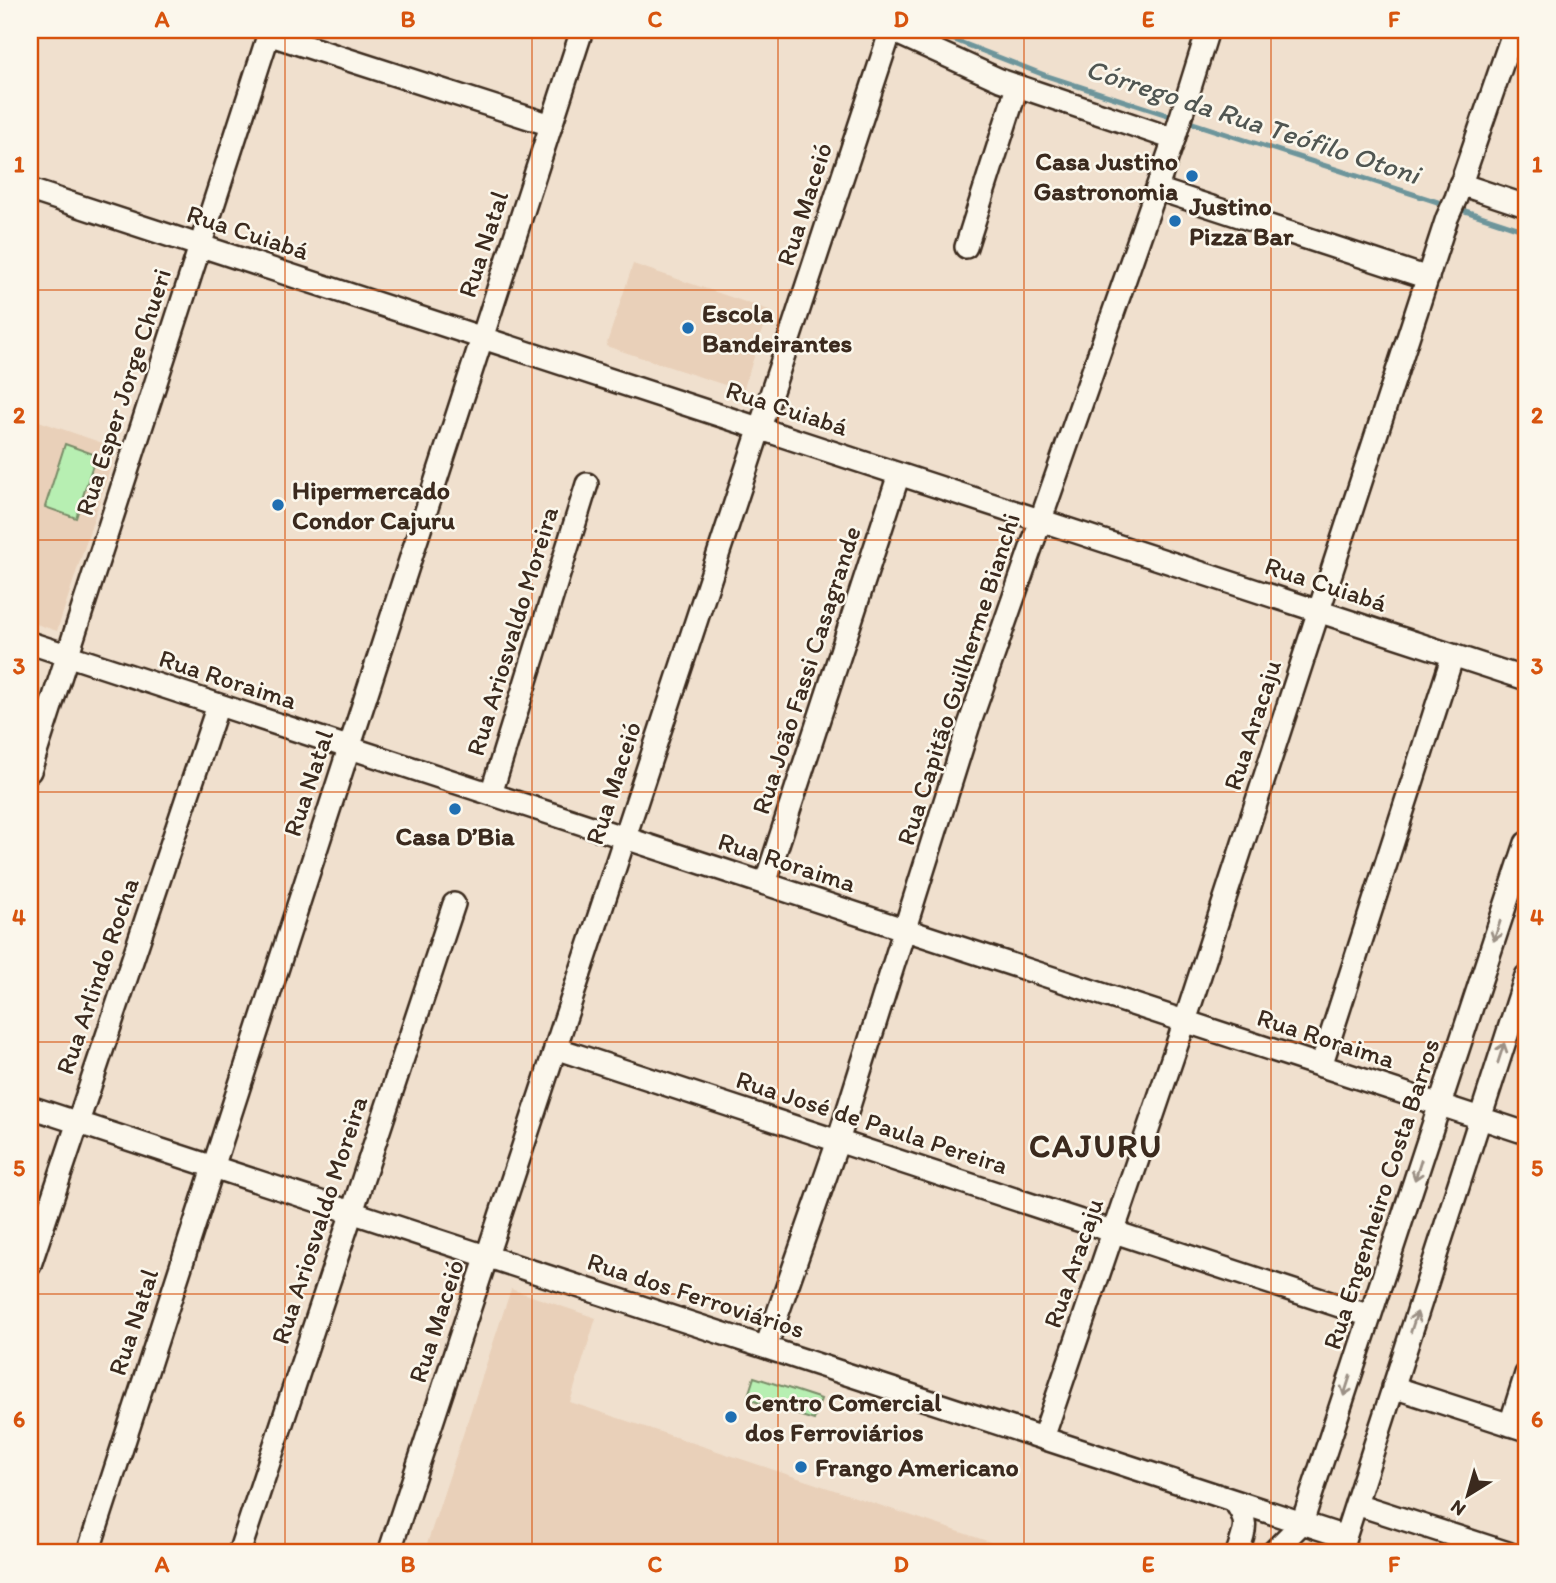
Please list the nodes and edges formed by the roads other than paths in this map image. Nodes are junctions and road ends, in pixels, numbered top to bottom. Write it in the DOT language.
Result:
graph roads {
  1 [pos="582,30"];
  2 [pos="891,30"];
  3 [pos="1208,30"];
  4 [pos="1514,30"];
  5 [pos="269,32"];
  6 [pos="1017,86"];
  7 [pos="551,125"];
  8 [pos="1178,125"];
  9 [pos="1157,189"];
  10 [pos="30,190"];
  11 [pos="1458,191"];
  12 [pos="1526,206"];
  13 [pos="200,245"];
  14 [pos="967,247"];
  15 [pos="1428,278"];
  16 [pos="482,338"];
  17 [pos="760,428"];
  18 [pos="899,474"];
  19 [pos="587,484"];
  20 [pos="1040,520"];
  21 [pos="1320,611"];
  22 [pos="30,643"];
  23 [pos="1453,655"];
  24 [pos="67,656"];
  25 [pos="1526,679"];
  26 [pos="218,705"];
  27 [pos="349,748"];
  28 [pos="30,771"];
  29 [pos="491,794"];
  30 [pos="624,838"];
  31 [pos="1526,843"];
  32 [pos="765,884"];
  33 [pos="454,904"];
  34 [pos="906,930"];
  35 [pos="1526,976"];
  36 [pos="1185,1021"];
  37 [pos="555,1048"];
  38 [pos="1321,1066"];
  39 [pos="1440,1105"];
  40 [pos="30,1107"];
  41 [pos="1480,1118"];
  42 [pos="78,1122"];
  43 [pos="1526,1133"];
  44 [pos="838,1141"];
  45 [pos="213,1167"];
  46 [pos="351,1212"];
  47 [pos="1114,1231"];
  48 [pos="487,1256"];
  49 [pos="30,1265"];
  50 [pos="1370,1316"];
  51 [pos="766,1347"];
  52 [pos="1526,1374"];
  53 [pos="1393,1387"];
  54 [pos="1518,1428"];
  55 [pos="1043,1438"];
  56 [pos="1234,1501"];
  57 [pos="1356,1504"];
  58 [pos="1302,1523"];
  59 [pos="1336,1540"];
  60 [pos="88,1553"];
  61 [pos="239,1553"];
  62 [pos="389,1553"];
  63 [pos="1237,1553"];
  64 [pos="1272,1553"];
  65 [pos="1508,1553"];
  1 -- 7 [label="street, Rua Natal"];
  2 -- 6 [label="street"];
  2 -- 17 [label="street, Rua Maceió"];
  3 -- 8 [label="street, Rua Capitão Guilherme Bianchi"];
  4 -- 11 [label="street, Rua Aracaju"];
  5 -- 7 [label="street"];
  5 -- 13 [label="street, Rua Esper Jorge Chueri"];
  6 -- 8 [label="street"];
  6 -- 14 [label="street"];
  7 -- 16 [label="street, Rua Natal"];
  8 -- 9 [label="street, Rua Capitão Guilherme Bianchi"];
  9 -- 15 [label="street"];
  9 -- 20 [label="street, Rua Capitão Guilherme Bianchi"];
  10 -- 13 [label="street, Rua Cuiabá"];
  11 -- 12 [label="street"];
  11 -- 15 [label="street, Rua Aracaju"];
  13 -- 16 [label="street, Rua Cuiabá"];
  13 -- 24 [label="street, Rua Esper Jorge Chueri"];
  15 -- 21 [label="street, Rua Aracaju"];
  16 -- 17 [label="street, Rua Cuiabá"];
  16 -- 27 [label="street, Rua Natal"];
  17 -- 18 [label="street, Rua Cuiabá"];
  17 -- 30 [label="street, Rua Maceió"];
  18 -- 20 [label="street, Rua Cuiabá"];
  18 -- 32 [label="street, Rua João Fassi Casagrande"];
  19 -- 29 [label="street, Rua Ariosvaldo Moreira"];
  20 -- 21 [label="street, Rua Cuiabá"];
  20 -- 34 [label="street, Rua Capitão Guilherme Bianchi"];
  21 -- 23 [label="street, Rua Cuiabá"];
  21 -- 36 [label="street, Rua Aracaju"];
  22 -- 24 [label="street, Rua Roraima"];
  23 -- 25 [label="street, Rua Cuiabá"];
  23 -- 38 [label="street"];
  24 -- 26 [label="street, Rua Roraima"];
  24 -- 28 [label="street, Rua Esper Jorge Chueri"];
  26 -- 27 [label="street, Rua Roraima"];
  26 -- 42 [label="street, Rua Arlindo Rocha"];
  27 -- 29 [label="street, Rua Roraima"];
  27 -- 45 [label="street, Rua Natal"];
  29 -- 30 [label="street, Rua Roraima"];
  30 -- 32 [label="street, Rua Roraima"];
  30 -- 37 [label="street, Rua Maceió"];
  31 -- 39 [label="street, Rua Engenheiro Costa Barros, one-way"];
  32 -- 34 [label="street, Rua Roraima"];
  33 -- 46 [label="street, Rua Ariosvaldo Moreira"];
  34 -- 36 [label="street, Rua Roraima"];
  34 -- 44 [label="street, Rua Capitão Guilherme Bianchi"];
  41 -- 35 [label="street, one-way"];
  36 -- 38 [label="street, Rua Roraima"];
  36 -- 47 [label="street, Rua Aracaju"];
  37 -- 44 [label="street, Rua José de Paula Pereira"];
  37 -- 48 [label="street, Rua Maceió"];
  38 -- 39 [label="street, Rua Roraima"];
  39 -- 41 [label="street, Rua Roraima"];
  39 -- 50 [label="street, Rua Engenheiro Costa Barros, one-way"];
  40 -- 42 [label="street, Rua dos Ferroviários"];
  41 -- 43 [label="street, Rua Roraima"];
  53 -- 41 [label="street, one-way"];
  42 -- 45 [label="street, Rua dos Ferroviários"];
  42 -- 49 [label="street, Rua Arlindo Rocha"];
  44 -- 47 [label="street, Rua José de Paula Pereira"];
  44 -- 51 [label="street, Rua Capitão Guilherme Bianchi"];
  45 -- 46 [label="street, Rua dos Ferroviários"];
  45 -- 60 [label="street, Rua Natal"];
  46 -- 48 [label="street, Rua dos Ferroviários"];
  46 -- 61 [label="street, Rua Ariosvaldo Moreira"];
  47 -- 50 [label="street, Rua José de Paula Pereira"];
  47 -- 55 [label="street, Rua Aracaju"];
  48 -- 51 [label="street, Rua dos Ferroviários"];
  48 -- 62 [label="street, Rua Maceió"];
  50 -- 58 [label="street, Rua Engenheiro Costa Barros, one-way"];
  51 -- 55 [label="street, Rua dos Ferroviários"];
  52 -- 54 [label="street"];
  53 -- 54 [label="street"];
  53 -- 57 [label="street"];
  55 -- 56 [label="street, Rua dos Ferroviários"];
  56 -- 58 [label="street, Rua dos Ferroviários"];
  56 -- 63 [label="street"];
  57 -- 59 [label="street"];
  57 -- 65 [label="street"];
  58 -- 59 [label="street, Rua dos Ferroviários"];
  58 -- 64 [label="street, Rua Engenheiro Costa Barros"];
}
